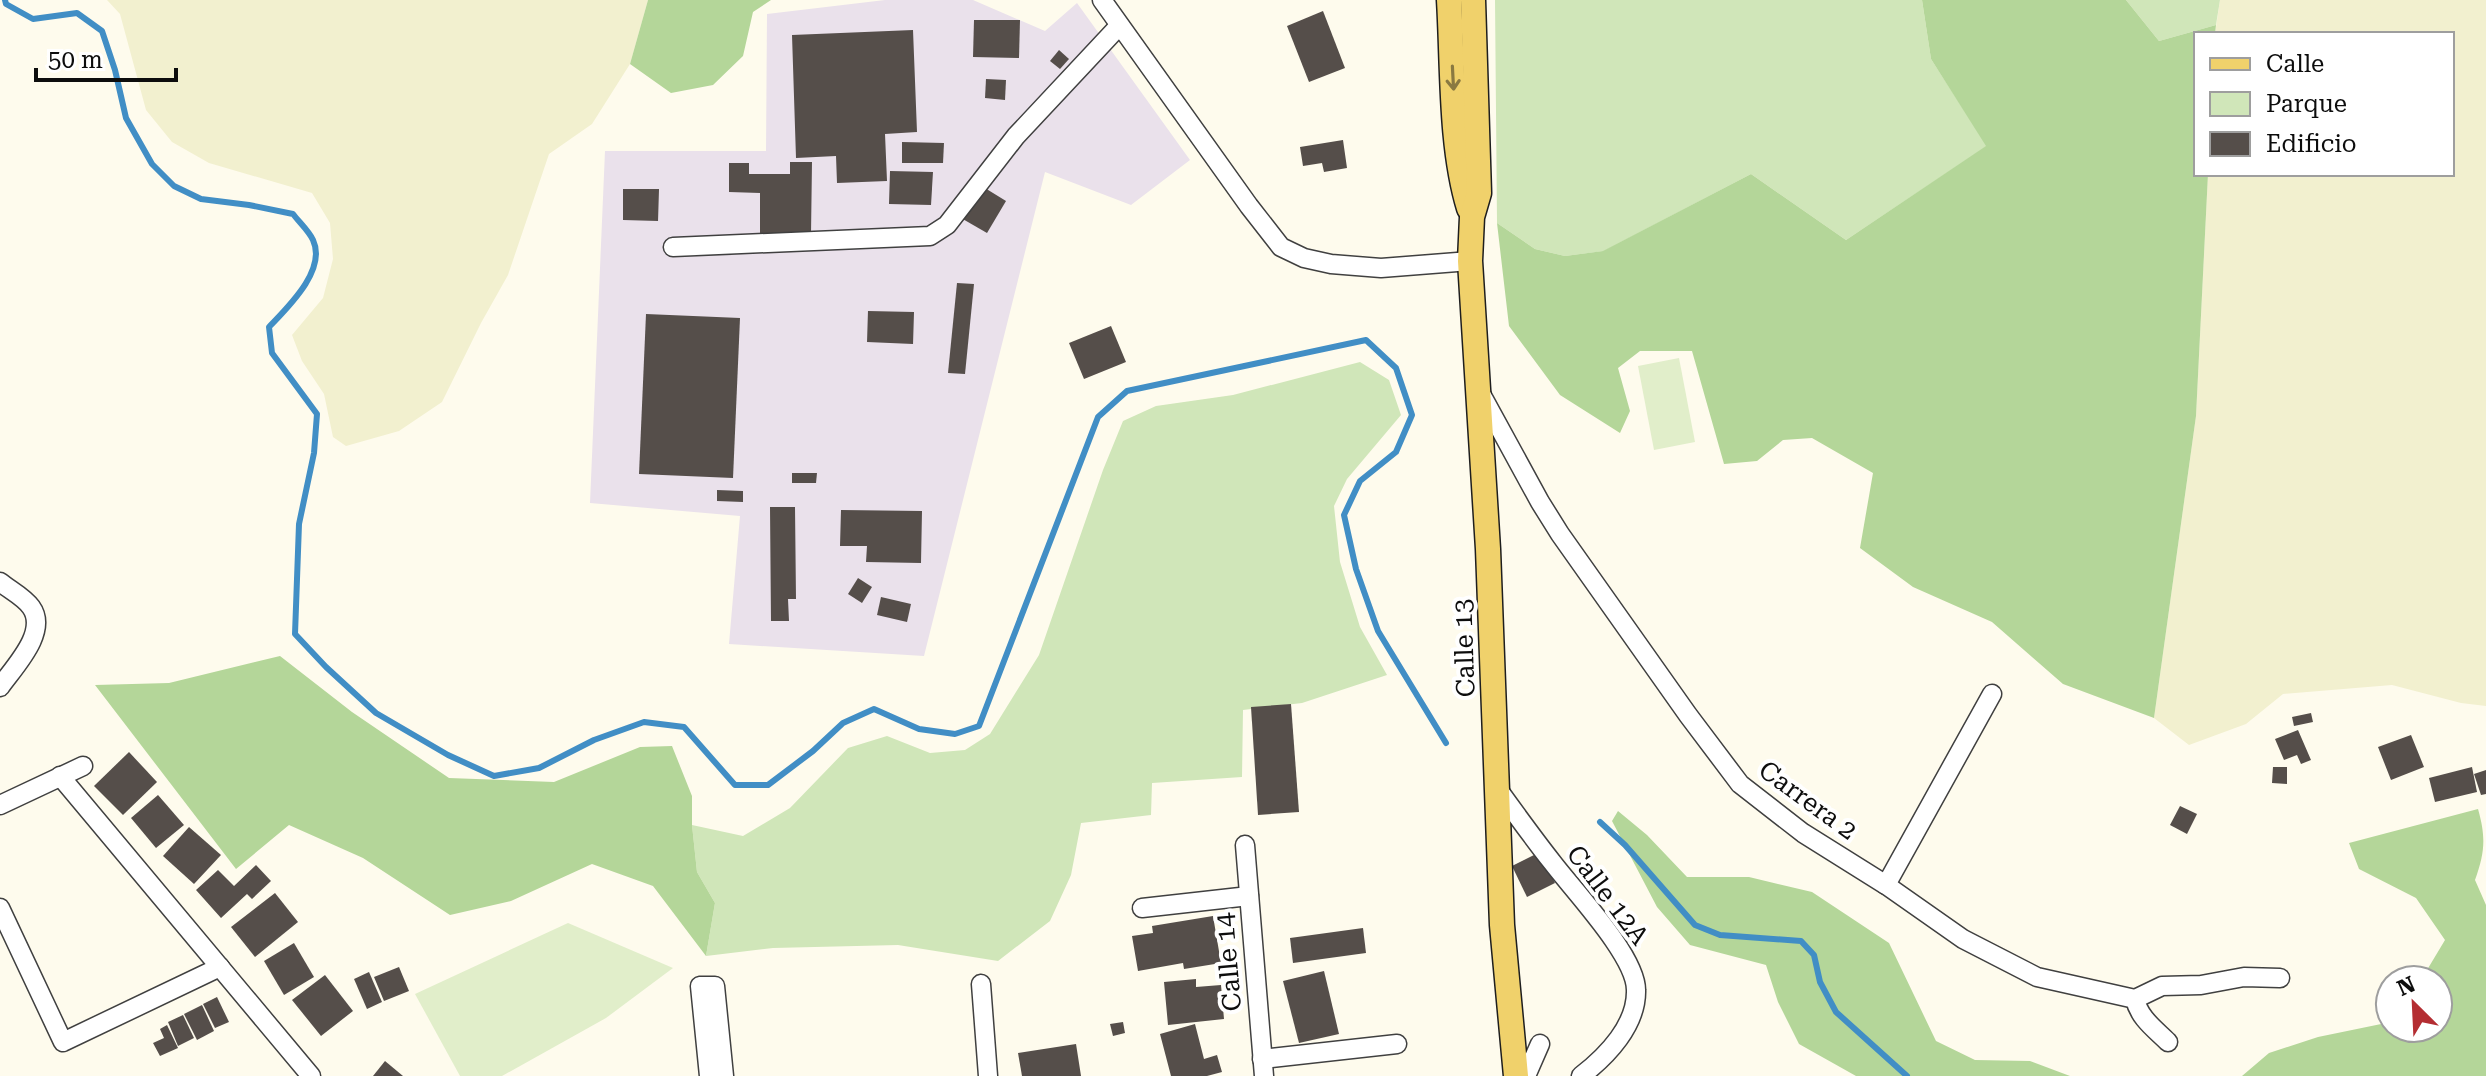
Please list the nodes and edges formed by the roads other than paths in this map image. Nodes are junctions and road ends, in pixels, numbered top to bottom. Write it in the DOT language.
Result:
graph roads {
  1 [pos="1102,0"];
  2 [pos="1449,0"];
  3 [pos="1473,0"];
  4 [pos="1119,26"];
  5 [pos="1472,217"];
  6 [pos="673,247"];
  7 [pos="1470,261"];
  8 [pos="1478,388"];
  9 [pos="0,582"];
  10 [pos="0,687"];
  11 [pos="1992,694"];
  12 [pos="83,766"];
  13 [pos="60,776"];
  14 [pos="1497,788"];
  15 [pos="0,805"];
  16 [pos="1245,845"];
  17 [pos="1886,885"];
  18 [pos="1249,896"];
  19 [pos="0,908"];
  20 [pos="1142,908"];
  21 [pos="220,967"];
  22 [pos="2280,978"];
  23 [pos="981,984"];
  24 [pos="2135,999"];
  25 [pos="1511,1032"];
  26 [pos="2168,1042"];
  27 [pos="1397,1044"];
  28 [pos="1540,1044"];
  29 [pos="1263,1068"];
  30 [pos="311,1076"];
  31 [pos="709,1076"];
  32 [pos="724,1076"];
  33 [pos="988,1076"];
  34 [pos="1498,1076"];
  35 [pos="1516,1076"];
  36 [pos="1526,1076"];
  37 [pos="1581,1076"];
  1 -- 4 [label="street"];
  2 -- 5 [label="main road, one-way"];
  3 -- 5 [label="main road"];
  4 -- 6 [label="street"];
  4 -- 7 [label="street"];
  5 -- 7 [label="main road, Calle 13"];
  7 -- 8 [label="main road, Calle 13"];
  8 -- 14 [label="main road, Calle 13"];
  8 -- 17 [label="street, Carrera 2"];
  9 -- 10 [label="street"];
  11 -- 17 [label="street"];
  12 -- 13 [label="street"];
  13 -- 15 [label="street"];
  13 -- 21 [label="street"];
  14 -- 25 [label="main road, Calle 13"];
  14 -- 37 [label="street, Calle 12A"];
  16 -- 18 [label="street, Calle 14"];
  17 -- 24 [label="street, Carrera 2"];
  18 -- 20 [label="street"];
  18 -- 29 [label="street, Calle 14"];
  19 -- 21 [label="street"];
  21 -- 30 [label="street"];
  22 -- 24 [label="street"];
  23 -- 33 [label="street"];
  24 -- 26 [label="street"];
  25 -- 34 [label="main road"];
  25 -- 35 [label="main road, Calle 13"];
  27 -- 29 [label="street"];
  28 -- 36 [label="street"];
  31 -- 32 [label="street"];
}
